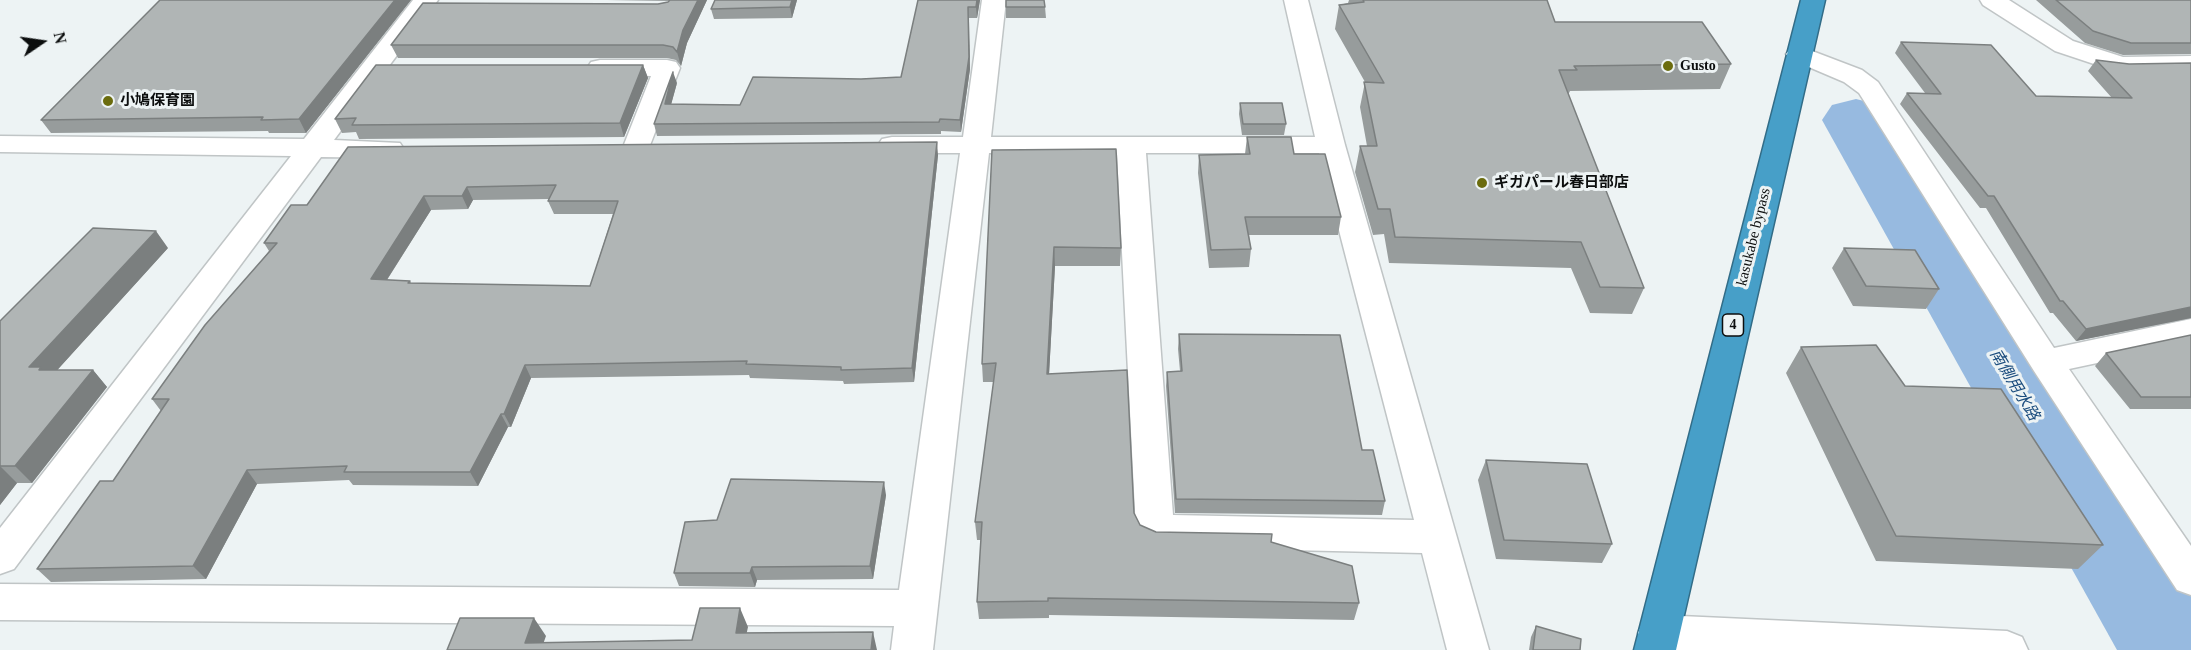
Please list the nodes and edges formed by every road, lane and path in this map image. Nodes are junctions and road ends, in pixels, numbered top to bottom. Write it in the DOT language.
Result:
graph roads {
  1 [pos="994,0"];
  2 [pos="1296,0"];
  3 [pos="1813,0"];
  4 [pos="1992,0"];
  5 [pos="430,5"];
  6 [pos="1799,54"];
  7 [pos="2191,64"];
  8 [pos="373,68"];
  9 [pos="409,68"];
  10 [pos="573,68"];
  11 [pos="0,144"];
  12 [pos="975,144"];
  13 [pos="1131,144"];
  14 [pos="870,145"];
  15 [pos="1331,145"];
  16 [pos="637,147"];
  17 [pos="416,149"];
  18 [pos="311,150"];
  19 [pos="2191,332"];
  20 [pos="2046,362"];
  21 [pos="1437,537"];
  22 [pos="0,557"];
  23 [pos="2191,578"];
  24 [pos="0,602"];
  25 [pos="918,608"];
  26 [pos="1657,642"];
  27 [pos="912,650"];
  28 [pos="1468,650"];
  29 [pos="2007,650"];
  1 -- 12 [label="street"];
  2 -- 15 [label="street"];
  3 -- 6 [label="highway, kasukabe bypass / 4"];
  4 -- 7 [label="street"];
  5 -- 8 [label="street"];
  6 -- 20 [label="street"];
  6 -- 26 [label="highway, kasukabe bypass / 4"];
  8 -- 9 [label="street"];
  8 -- 18 [label="street"];
  10 -- 16 [label="street"];
  11 -- 18 [label="street"];
  12 -- 13 [label="street"];
  12 -- 14 [label="street"];
  12 -- 25 [label="street"];
  13 -- 15 [label="street"];
  13 -- 21 [label="street"];
  15 -- 21 [label="street"];
  17 -- 18 [label="street"];
  18 -- 22 [label="street"];
  19 -- 20 [label="street"];
  20 -- 23 [label="street"];
  21 -- 28 [label="street"];
  24 -- 25 [label="street"];
  25 -- 27 [label="street"];
  26 -- 29 [label="street"];
}
